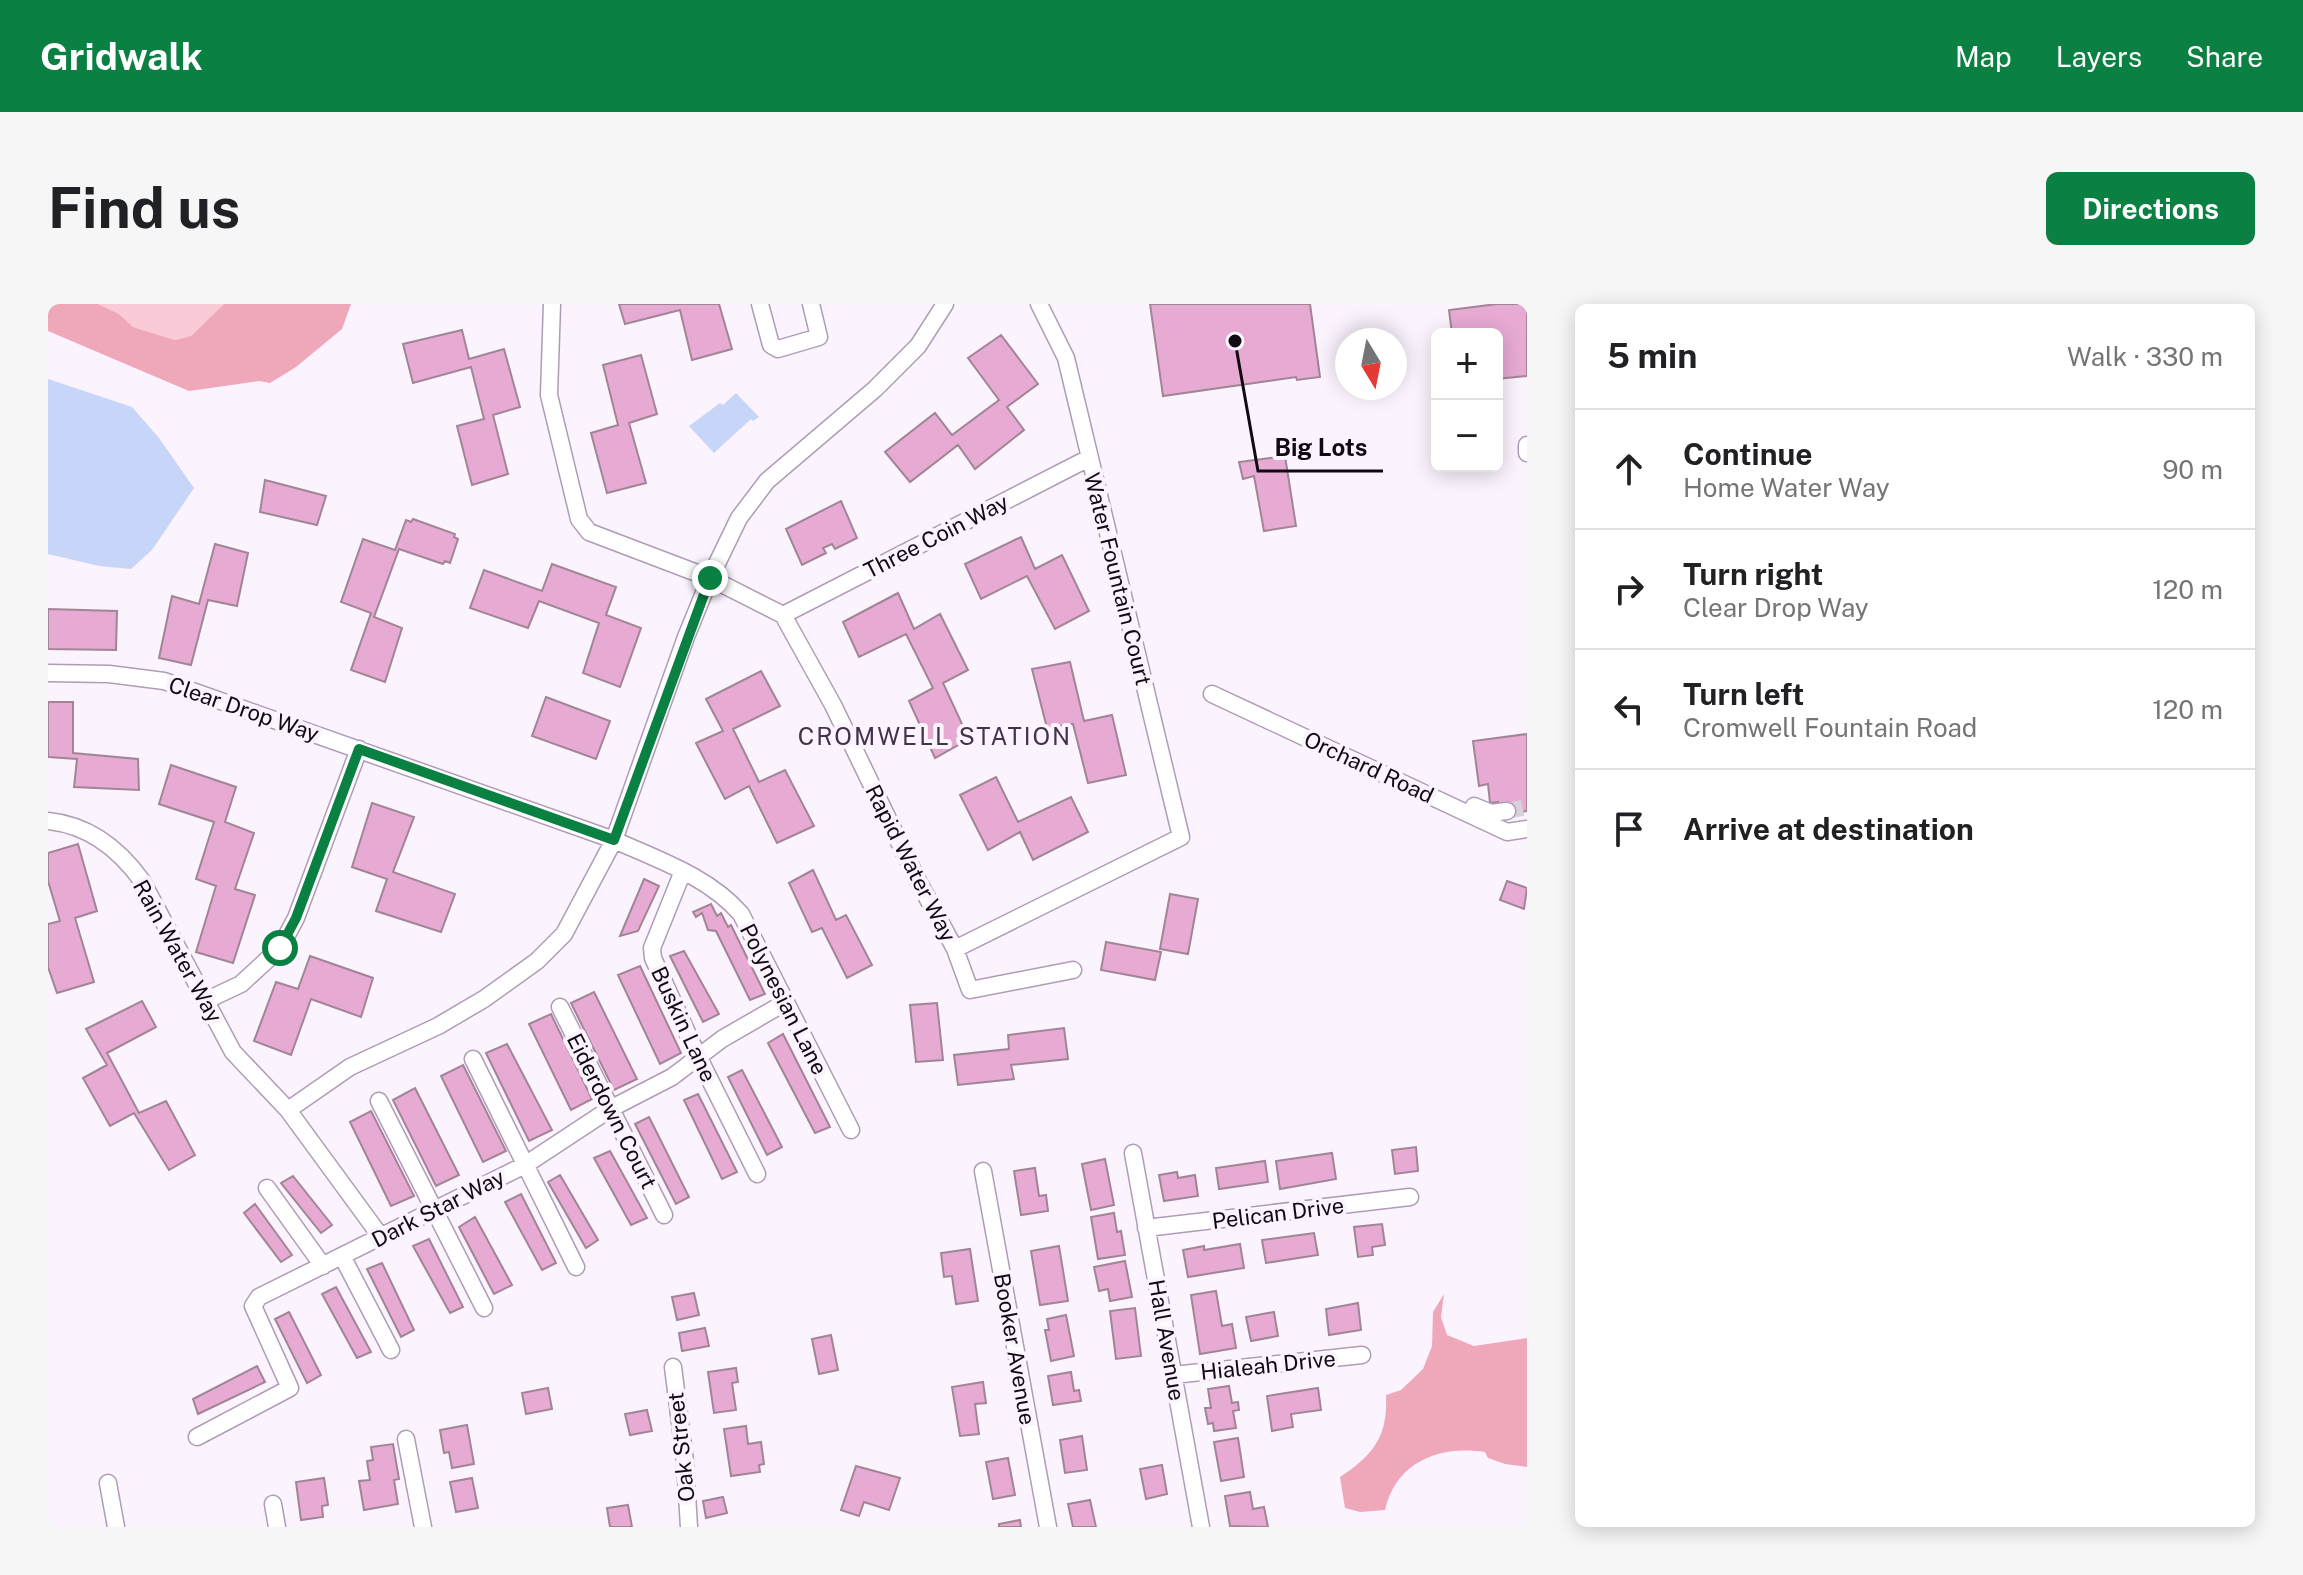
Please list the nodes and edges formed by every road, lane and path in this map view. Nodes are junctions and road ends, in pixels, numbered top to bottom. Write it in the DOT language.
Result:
graph roads {
  1 [pos="552,304"];
  2 [pos="760,304"];
  3 [pos="811,304"];
  4 [pos="945,304"];
  5 [pos="1026,304"];
  6 [pos="1039,304"];
  7 [pos="1048,323"];
  8 [pos="1526,446"];
  9 [pos="1527,453"];
  10 [pos="1089,458"];
  11 [pos="710,578"];
  12 [pos="783,615"];
  13 [pos="48,673"];
  14 [pos="1212,694"];
  15 [pos="359,749"];
  16 [pos="1403,783"];
  17 [pos="1507,811"];
  18 [pos="48,821"];
  19 [pos="1527,829"];
  20 [pos="614,840"];
  21 [pos="683,871"];
  22 [pos="955,949"];
  23 [pos="1073,970"];
  24 [pos="205,1001"];
  25 [pos="786,1002"];
  26 [pos="560,1007"];
  27 [pos="698,1057"];
  28 [pos="473,1059"];
  29 [pos="379,1101"];
  30 [pos="610,1109"];
  31 [pos="288,1110"];
  32 [pos="851,1130"];
  33 [pos="1133,1153"];
  34 [pos="525,1165"];
  35 [pos="983,1171"];
  36 [pos="757,1174"];
  37 [pos="267,1188"];
  38 [pos="1410,1197"];
  39 [pos="433,1210"];
  40 [pos="664,1215"];
  41 [pos="1146,1228"];
  42 [pos="381,1237"];
  43 [pos="342,1256"];
  44 [pos="323,1266"];
  45 [pos="576,1267"];
  46 [pos="484,1308"];
  47 [pos="391,1350"];
  48 [pos="1362,1355"];
  49 [pos="673,1367"];
  50 [pos="1173,1375"];
  51 [pos="197,1437"];
  52 [pos="406,1439"];
  53 [pos="108,1483"];
  54 [pos="273,1504"];
  55 [pos="116,1527"];
  56 [pos="277,1527"];
  57 [pos="423,1527"];
  58 [pos="689,1527"];
  59 [pos="1048,1527"];
  60 [pos="1201,1527"];
  1 -- 11 [label="street"];
  2 -- 3 [label="street"];
  4 -- 11 [label="street"];
  5 -- 7 [label="street, Water Fountain Court"];
  6 -- 7 [label="street, Water Fountain Court"];
  7 -- 10 [label="street, Water Fountain Court"];
  8 -- 9 [label="street"];
  10 -- 12 [label="street, Three Coin Way"];
  10 -- 22 [label="street, Water Fountain Court"];
  11 -- 12 [label="street"];
  11 -- 20 [label="street"];
  12 -- 22 [label="street, Rapid Water Way"];
  13 -- 15 [label="street, Clear Drop Way"];
  14 -- 16 [label="street, Orchard Road"];
  15 -- 20 [label="street, Clear Drop Way"];
  15 -- 24 [label="street"];
  16 -- 17 [label="street"];
  16 -- 19 [label="street, Orchard Road"];
  18 -- 24 [label="street, Rain Water Way"];
  20 -- 21 [label="street, Polynesian Lane"];
  20 -- 31 [label="street"];
  21 -- 25 [label="street, Polynesian Lane"];
  21 -- 27 [label="street, Buskin Lane"];
  22 -- 23 [label="street, Rapid Water Way"];
  24 -- 31 [label="street, Rain Water Way"];
  25 -- 27 [label="street, Dark Star Way"];
  25 -- 32 [label="street, Polynesian Lane"];
  26 -- 30 [label="street, Eiderdown Court"];
  27 -- 30 [label="street, Dark Star Way"];
  27 -- 36 [label="street, Buskin Lane"];
  28 -- 34 [label="street"];
  29 -- 39 [label="street"];
  30 -- 34 [label="street, Dark Star Way"];
  30 -- 40 [label="street, Eiderdown Court"];
  31 -- 42 [label="street, Rain Water Way"];
  33 -- 41 [label="street, Hall Avenue"];
  34 -- 39 [label="street, Dark Star Way"];
  34 -- 45 [label="street"];
  35 -- 59 [label="street, Booker Avenue"];
  37 -- 44 [label="street"];
  38 -- 41 [label="street, Pelican Drive"];
  39 -- 42 [label="street, Dark Star Way"];
  39 -- 46 [label="street"];
  41 -- 50 [label="street, Hall Avenue"];
  42 -- 43 [label="street, Dark Star Way"];
  43 -- 44 [label="street, Dark Star Way"];
  43 -- 47 [label="street"];
  44 -- 51 [label="street, Dark Star Way"];
  48 -- 50 [label="street, Hialeah Drive"];
  49 -- 58 [label="street, Oak Street"];
  50 -- 60 [label="street, Hall Avenue"];
  52 -- 57 [label="street"];
  53 -- 55 [label="street"];
  54 -- 56 [label="street"];
}
